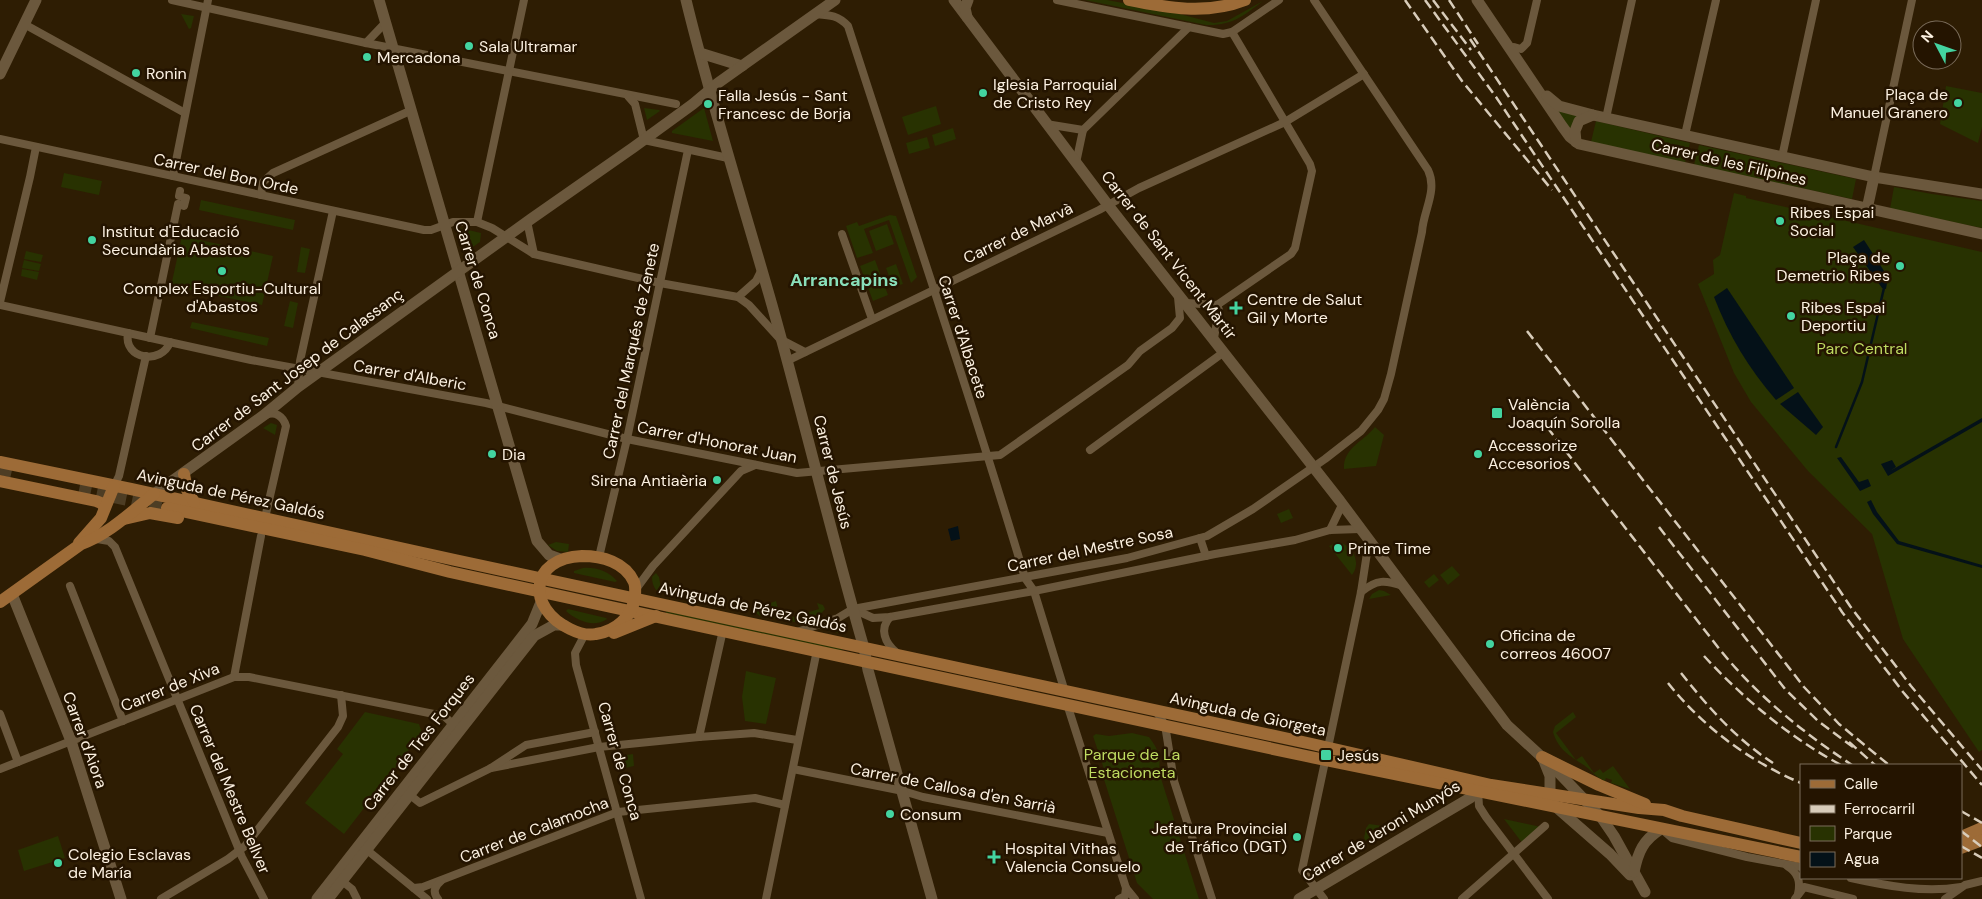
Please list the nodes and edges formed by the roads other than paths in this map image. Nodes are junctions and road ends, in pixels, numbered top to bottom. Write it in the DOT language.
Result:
graph roads {
  1 [pos="36,0"];
  2 [pos="172,0"];
  3 [pos="379,0"];
  4 [pos="524,0"];
  5 [pos="686,0"];
  6 [pos="834,0"];
  7 [pos="954,0"];
  8 [pos="968,0"];
  9 [pos="1057,0"];
  10 [pos="1128,0"];
  11 [pos="1245,0"];
  12 [pos="1279,0"];
  13 [pos="1314,0"];
  14 [pos="1477,0"];
  15 [pos="1483,0"];
  16 [pos="1537,0"];
  17 [pos="1632,0"];
  18 [pos="1716,0"];
  19 [pos="1816,0"];
  20 [pos="1912,0"];
  21 [pos="208,4"];
  22 [pos="815,14"];
  23 [pos="967,17"];
  24 [pos="386,22"];
  25 [pos="24,24"];
  26 [pos="1189,27"];
  27 [pos="1232,32"];
  28 [pos="366,43"];
  29 [pos="1514,46"];
  30 [pos="393,48"];
  31 [pos="700,53"];
  32 [pos="742,66"];
  33 [pos="508,72"];
  34 [pos="0,74"];
  35 [pos="1364,74"];
  36 [pos="710,90"];
  37 [pos="628,96"];
  38 [pos="676,104"];
  39 [pos="412,110"];
  40 [pos="186,113"];
  41 [pos="1593,115"];
  42 [pos="1606,118"];
  43 [pos="1285,122"];
  44 [pos="1046,124"];
  45 [pos="1083,130"];
  46 [pos="1686,135"];
  47 [pos="0,139"];
  48 [pos="644,140"];
  49 [pos="1580,144"];
  50 [pos="36,147"];
  51 [pos="688,150"];
  52 [pos="1782,156"];
  53 [pos="728,158"];
  54 [pos="1076,163"];
  55 [pos="173,176"];
  56 [pos="1874,177"];
  57 [pos="179,194"];
  58 [pos="1982,194"];
  59 [pos="261,195"];
  60 [pos="1108,205"];
  61 [pos="1867,209"];
  62 [pos="333,211"];
  63 [pos="527,221"];
  64 [pos="477,222"];
  65 [pos="445,224"];
  66 [pos="842,234"];
  67 [pos="1982,234"];
  68 [pos="505,237"];
  69 [pos="534,254"];
  70 [pos="762,270"];
  71 [pos="459,271"];
  72 [pos="660,283"];
  73 [pos="933,289"];
  74 [pos="738,297"];
  75 [pos="1182,299"];
  76 [pos="0,304"];
  77 [pos="1217,305"];
  78 [pos="872,319"];
  79 [pos="128,333"];
  80 [pos="150,338"];
  81 [pos="1214,338"];
  82 [pos="780,339"];
  83 [pos="170,342"];
  84 [pos="806,352"];
  85 [pos="1224,352"];
  86 [pos="146,356"];
  87 [pos="787,361"];
  88 [pos="300,369"];
  89 [pos="318,372"];
  90 [pos="298,387"];
  91 [pos="498,405"];
  92 [pos="264,415"];
  93 [pos="627,438"];
  94 [pos="1090,450"];
  95 [pos="989,456"];
  96 [pos="0,462"];
  97 [pos="757,464"];
  98 [pos="1314,468"];
  99 [pos="816,470"];
  100 [pos="13,474"];
  101 [pos="184,474"];
  102 [pos="0,481"];
  103 [pos="114,486"];
  104 [pos="79,488"];
  105 [pos="154,494"];
  106 [pos="194,502"];
  107 [pos="1342,505"];
  108 [pos="105,507"];
  109 [pos="168,507"];
  110 [pos="265,518"];
  111 [pos="124,519"];
  112 [pos="1357,529"];
  113 [pos="1330,530"];
  114 [pos="262,536"];
  115 [pos="1200,538"];
  116 [pos="92,540"];
  117 [pos="1369,540"];
  118 [pos="1181,544"];
  119 [pos="72,550"];
  120 [pos="1206,556"];
  121 [pos="599,557"];
  122 [pos="560,559"];
  123 [pos="1187,560"];
  124 [pos="453,566"];
  125 [pos="541,578"];
  126 [pos="1025,578"];
  127 [pos="70,586"];
  128 [pos="1404,586"];
  129 [pos="1034,591"];
  130 [pos="1362,592"];
  131 [pos="12,594"];
  132 [pos="540,596"];
  133 [pos="634,599"];
  134 [pos="0,602"];
  135 [pos="853,609"];
  136 [pos="656,616"];
  137 [pos="890,617"];
  138 [pos="564,626"];
  139 [pos="723,630"];
  140 [pos="796,633"];
  141 [pos="590,634"];
  142 [pos="864,648"];
  143 [pos="817,650"];
  144 [pos="899,655"];
  145 [pos="866,661"];
  146 [pos="234,677"];
  147 [pos="1064,691"];
  148 [pos="341,695"];
  149 [pos="176,700"];
  150 [pos="1067,704"];
  151 [pos="1156,711"];
  152 [pos="0,714"];
  153 [pos="123,721"];
  154 [pos="454,724"];
  155 [pos="1165,725"];
  156 [pos="595,732"];
  157 [pos="700,737"];
  158 [pos="797,740"];
  159 [pos="71,741"];
  160 [pos="452,742"];
  161 [pos="600,747"];
  162 [pos="1326,754"];
  163 [pos="1542,757"];
  164 [pos="18,762"];
  165 [pos="491,768"];
  166 [pos="0,769"];
  167 [pos="792,769"];
  168 [pos="1478,791"];
  169 [pos="903,792"];
  170 [pos="1550,794"];
  171 [pos="410,795"];
  172 [pos="1584,800"];
  173 [pos="785,805"];
  174 [pos="1556,806"];
  175 [pos="1664,810"];
  176 [pos="618,812"];
  177 [pos="1601,817"];
  178 [pos="1545,826"];
  179 [pos="1982,828"];
  180 [pos="1108,832"];
  181 [pos="1656,832"];
  182 [pos="1962,837"];
  183 [pos="1672,838"];
  184 [pos="1982,840"];
  185 [pos="1800,843"];
  186 [pos="1962,848"];
  187 [pos="367,850"];
  188 [pos="240,851"];
  189 [pos="1513,854"];
  190 [pos="1800,857"];
  191 [pos="1783,864"];
  192 [pos="1800,867"];
  193 [pos="1634,872"];
  194 [pos="338,879"];
  195 [pos="1805,879"];
  196 [pos="1855,879"];
  197 [pos="441,881"];
  198 [pos="1982,882"];
  199 [pos="1804,887"];
  200 [pos="414,888"];
  201 [pos="1126,888"];
  202 [pos="1961,888"];
  203 [pos="1316,889"];
  204 [pos="1933,890"];
  205 [pos="1648,895"];
  206 [pos="1471,896"];
  207 [pos="1796,897"];
  208 [pos="121,899"];
  209 [pos="161,899"];
  210 [pos="264,899"];
  211 [pos="317,899"];
  212 [pos="328,899"];
  213 [pos="357,899"];
  214 [pos="427,899"];
  215 [pos="438,899"];
  216 [pos="641,899"];
  217 [pos="766,899"];
  218 [pos="932,899"];
  219 [pos="1119,899"];
  220 [pos="1135,899"];
  221 [pos="1212,899"];
  222 [pos="1299,899"];
  223 [pos="1324,899"];
  224 [pos="1462,899"];
  225 [pos="1548,899"];
  226 [pos="1853,899"];
  227 [pos="1944,899"];
  1 -- 25 [label="main road"];
  2 -- 21 [label="street"];
  3 -- 24 [label="main road, Carrer de Conca"];
  4 -- 33 [label="street"];
  5 -- 31 [label="main road, Carrer de Jesús"];
  6 -- 22 [label="main road, Carrer de Sant Josep de Calassanç"];
  7 -- 23 [label="main road, Carrer de Sant Vicent Màrtir"];
  8 -- 23 [label="main road"];
  9 -- 26 [label="street"];
  10 -- 11 [label="main road"];
  12 -- 27 [label="street"];
  13 -- 35 [label="street, Carrer del Mestre Sosa"];
  14 -- 49 [label="main road"];
  15 -- 29 [label="main road, Carrer de les Filipines"];
  16 -- 29 [label="street"];
  17 -- 42 [label="street"];
  18 -- 46 [label="street"];
  19 -- 52 [label="street"];
  20 -- 56 [label="street"];
  21 -- 28 [label="street"];
  21 -- 40 [label="street"];
  22 -- 32 [label="main road, Carrer de Sant Josep de Calassanç"];
  22 -- 73 [label="street, Carrer d'Albacete"];
  23 -- 44 [label="main road, Carrer de Sant Vicent Màrtir"];
  24 -- 28 [label="street"];
  24 -- 30 [label="main road, Carrer de Conca"];
  25 -- 34 [label="main road"];
  25 -- 40 [label="street"];
  26 -- 27 [label="street"];
  26 -- 45 [label="street"];
  27 -- 43 [label="street"];
  28 -- 30 [label="street"];
  29 -- 41 [label="main road, Carrer de les Filipines"];
  30 -- 33 [label="street"];
  30 -- 39 [label="main road, Carrer de Conca"];
  31 -- 32 [label="main road"];
  31 -- 36 [label="main road, Carrer de Jesús"];
  32 -- 36 [label="main road, Carrer de Sant Josep de Calassanç"];
  33 -- 37 [label="street"];
  33 -- 64 [label="street"];
  35 -- 43 [label="street, Carrer de Marvà"];
  35 -- 98 [label="street, Carrer del Mestre Sosa"];
  36 -- 48 [label="main road, Carrer de Sant Josep de Calassanç"];
  36 -- 53 [label="main road, Carrer de Jesús"];
  37 -- 38 [label="street"];
  37 -- 48 [label="street"];
  39 -- 59 [label="street"];
  39 -- 65 [label="main road, Carrer de Conca"];
  40 -- 55 [label="street"];
  41 -- 42 [label="main road, Carrer de les Filipines"];
  41 -- 49 [label="main road"];
  42 -- 46 [label="main road, Carrer de les Filipines"];
  43 -- 60 [label="street, Carrer de Marvà"];
  43 -- 77 [label="street"];
  44 -- 45 [label="street"];
  44 -- 54 [label="main road, Carrer de Sant Vicent Màrtir"];
  45 -- 54 [label="street"];
  46 -- 52 [label="main road, Carrer de les Filipines"];
  47 -- 50 [label="street, Carrer del Bon Orde"];
  48 -- 51 [label="street"];
  48 -- 63 [label="main road, Carrer de Sant Josep de Calassanç"];
  49 -- 61 [label="main road, Carrer de les Filipines"];
  50 -- 55 [label="street, Carrer del Bon Orde"];
  50 -- 76 [label="street"];
  51 -- 53 [label="street"];
  51 -- 72 [label="street, Carrer del Marqués de Zenete"];
  52 -- 56 [label="main road, Carrer de les Filipines"];
  53 -- 70 [label="main road, Carrer de Jesús"];
  54 -- 60 [label="main road, Carrer de Sant Vicent Màrtir"];
  55 -- 59 [label="street, Carrer del Bon Orde"];
  56 -- 58 [label="main road, Carrer de les Filipines"];
  56 -- 61 [label="main road"];
  57 -- 80 [label="street"];
  59 -- 62 [label="street, Carrer del Bon Orde"];
  60 -- 73 [label="street, Carrer de Marvà"];
  60 -- 75 [label="main road, Carrer de Sant Vicent Màrtir"];
  61 -- 67 [label="main road, Carrer de les Filipines"];
  62 -- 65 [label="street, Carrer del Bon Orde"];
  62 -- 88 [label="street"];
  63 -- 68 [label="main road, Carrer de Sant Josep de Calassanç"];
  63 -- 69 [label="street"];
  64 -- 65 [label="street, Carrer del Bon Orde"];
  64 -- 68 [label="street"];
  65 -- 71 [label="main road, Carrer de Conca"];
  66 -- 78 [label="street"];
  68 -- 69 [label="street"];
  68 -- 71 [label="main road, Carrer de Sant Josep de Calassanç"];
  69 -- 72 [label="street"];
  70 -- 74 [label="street"];
  70 -- 82 [label="main road, Carrer de Jesús"];
  71 -- 89 [label="main road, Carrer de Sant Josep de Calassanç"];
  71 -- 91 [label="main road, Carrer de Conca"];
  72 -- 74 [label="street"];
  72 -- 93 [label="street, Carrer del Marqués de Zenete"];
  73 -- 78 [label="street, Carrer de Marvà"];
  73 -- 95 [label="street, Carrer d'Albacete"];
  74 -- 82 [label="street"];
  75 -- 77 [label="street"];
  75 -- 81 [label="main road, Carrer de Sant Vicent Màrtir"];
  75 -- 95 [label="street, Carrer d'Honorat Juan"];
  76 -- 79 [label="street, Carrer d'Alberic"];
  77 -- 81 [label="street"];
  78 -- 84 [label="street, Carrer de Marvà"];
  79 -- 80 [label="street, Carrer d'Alberic"];
  79 -- 86 [label="street"];
  80 -- 83 [label="street, Carrer d'Alberic"];
  81 -- 85 [label="main road, Carrer de Sant Vicent Màrtir"];
  82 -- 84 [label="street"];
  82 -- 87 [label="main road, Carrer de Jesús"];
  83 -- 86 [label="street"];
  83 -- 88 [label="street, Carrer d'Alberic"];
  84 -- 87 [label="street, Carrer de Marvà"];
  85 -- 94 [label="street"];
  85 -- 98 [label="main road, Carrer de Sant Vicent Màrtir"];
  86 -- 103 [label="street"];
  87 -- 99 [label="main road, Carrer de Jesús"];
  88 -- 89 [label="street, Carrer d'Alberic"];
  88 -- 90 [label="street"];
  89 -- 90 [label="main road, Carrer de Sant Josep de Calassanç"];
  89 -- 91 [label="street, Carrer d'Alberic"];
  90 -- 92 [label="main road, Carrer de Sant Josep de Calassanç"];
  91 -- 93 [label="street, Carrer d'Honorat Juan"];
  91 -- 122 [label="main road, Carrer de Conca"];
  92 -- 101 [label="main road, Carrer de Sant Josep de Calassanç"];
  92 -- 110 [label="street"];
  93 -- 97 [label="street, Carrer d'Honorat Juan"];
  93 -- 121 [label="street, Carrer del Marqués de Zenete"];
  95 -- 99 [label="street, Carrer d'Honorat Juan"];
  95 -- 126 [label="street, Carrer d'Albacete"];
  96 -- 103 [label="main road, Avinguda de Pérez Galdós"];
  97 -- 99 [label="street, Carrer d'Honorat Juan"];
  97 -- 133 [label="street"];
  98 -- 107 [label="main road, Carrer de Sant Vicent Màrtir"];
  98 -- 115 [label="street, Carrer del Mestre Sosa"];
  99 -- 135 [label="main road, Carrer de Jesús"];
  100 -- 104 [label="main road"];
  101 -- 105 [label="main road, Carrer de Sant Josep de Calassanç"];
  101 -- 106 [label="main road"];
  102 -- 108 [label="main road"];
  103 -- 105 [label="main road, Avinguda de Pérez Galdós"];
  103 -- 108 [label="main road"];
  105 -- 106 [label="main road, Avinguda de Pérez Galdós"];
  105 -- 111 [label="main road"];
  106 -- 110 [label="main road, Avinguda de Pérez Galdós"];
  107 -- 112 [label="main road, Carrer de Sant Vicent Màrtir"];
  107 -- 113 [label="street"];
  108 -- 119 [label="main road"];
  109 -- 124 [label="main road, Avinguda de Pérez Galdós"];
  110 -- 124 [label="main road, Avinguda de Pérez Galdós"];
  111 -- 114 [label="main road, Avinguda de Pérez Galdós"];
  111 -- 116 [label="main road"];
  112 -- 113 [label="street, Carrer del Mestre Sosa"];
  112 -- 117 [label="main road, Carrer de Sant Vicent Màrtir"];
  113 -- 120 [label="street, Carrer del Mestre Sosa"];
  114 -- 124 [label="main road, Avinguda de Pérez Galdós"];
  114 -- 146 [label="street"];
  115 -- 118 [label="street, Carrer del Mestre Sosa"];
  115 -- 120 [label="street"];
  116 -- 119 [label="main road"];
  116 -- 149 [label="street, Carrer del Mestre Bellver"];
  117 -- 128 [label="main road, Carrer de Sant Vicent Màrtir"];
  117 -- 130 [label="street"];
  118 -- 123 [label="street"];
  118 -- 126 [label="street, Carrer del Mestre Sosa"];
  119 -- 131 [label="main road"];
  120 -- 123 [label="street, Carrer del Mestre Sosa"];
  121 -- 122 [label="main road, Avinguda de Pérez Galdós"];
  121 -- 133 [label="main road, Avinguda de Pérez Galdós"];
  122 -- 125 [label="main road"];
  123 -- 129 [label="street, Carrer del Mestre Sosa"];
  124 -- 125 [label="main road, Avinguda de Pérez Galdós"];
  124 -- 132 [label="main road, Avinguda de Pérez Galdós"];
  125 -- 132 [label="main road"];
  125 -- 133 [label="main road, Avinguda de Pérez Galdós"];
  126 -- 129 [label="street, Carrer d'Albacete"];
  126 -- 135 [label="street, Carrer del Mestre Sosa"];
  127 -- 153 [label="street"];
  128 -- 130 [label="street"];
  128 -- 163 [label="main road, Carrer de Sant Vicent Màrtir"];
  129 -- 137 [label="street, Carrer del Mestre Sosa"];
  129 -- 147 [label="street, Carrer d'Albacete"];
  130 -- 162 [label="street"];
  131 -- 134 [label="main road"];
  131 -- 159 [label="main road, Carrer d'Aiora"];
  132 -- 133 [label="main road, Avinguda de Pérez Galdós"];
  132 -- 138 [label="main road, Avinguda de Pérez Galdós"];
  132 -- 154 [label="main road, Carrer de Tres Forques"];
  133 -- 136 [label="main road, Avinguda de Pérez Galdós"];
  133 -- 140 [label="main road, Avinguda de Pérez Galdós"];
  133 -- 141 [label="main road"];
  135 -- 137 [label="street, Carrer del Mestre Sosa"];
  135 -- 140 [label="street, Carrer del Mestre Sosa"];
  135 -- 142 [label="main road, Carrer de Jesús"];
  136 -- 139 [label="main road, Avinguda de Pérez Galdós"];
  136 -- 141 [label="main road, Avinguda de Pérez Galdós"];
  137 -- 144 [label="street"];
  138 -- 141 [label="main road, Avinguda de Pérez Galdós"];
  138 -- 160 [label="main road, Carrer de Tres Forques"];
  139 -- 143 [label="main road, Avinguda de Pérez Galdós"];
  139 -- 157 [label="street"];
  140 -- 142 [label="main road, Avinguda de Pérez Galdós"];
  141 -- 156 [label="street, Carrer de Conca"];
  142 -- 144 [label="main road, Avinguda de Giorgeta"];
  142 -- 145 [label="main road, Carrer de Jesús"];
  143 -- 145 [label="main road, Avinguda de Pérez Galdós"];
  143 -- 158 [label="street"];
  144 -- 147 [label="main road, Avinguda de Giorgeta"];
  145 -- 150 [label="main road, Avinguda de Giorgeta"];
  145 -- 169 [label="main road, Carrer de Jesús"];
  146 -- 148 [label="street, Carrer de Xiva"];
  146 -- 149 [label="street, Carrer de Xiva"];
  147 -- 150 [label="street, Carrer d'Albacete"];
  147 -- 151 [label="main road, Avinguda de Giorgeta"];
  148 -- 154 [label="street, Carrer de Xiva"];
  148 -- 188 [label="street"];
  149 -- 153 [label="street, Carrer de Xiva"];
  149 -- 188 [label="street, Carrer del Mestre Bellver"];
  150 -- 155 [label="main road, Avinguda de Giorgeta"];
  150 -- 180 [label="street, Carrer d'Albacete"];
  151 -- 155 [label="street"];
  151 -- 162 [label="main road, Avinguda de Giorgeta"];
  152 -- 164 [label="street"];
  153 -- 159 [label="street, Carrer de Xiva"];
  154 -- 160 [label="street"];
  154 -- 194 [label="main road, Carrer de Tres Forques"];
  155 -- 162 [label="main road, Avinguda de Giorgeta"];
  155 -- 221 [label="street"];
  156 -- 161 [label="street, Carrer de Conca"];
  156 -- 165 [label="street"];
  157 -- 158 [label="street"];
  157 -- 161 [label="street"];
  158 -- 167 [label="street"];
  159 -- 164 [label="street, Carrer de Xiva"];
  159 -- 208 [label="main road, Carrer d'Aiora"];
  160 -- 171 [label="main road, Carrer de Tres Forques"];
  161 -- 165 [label="street"];
  161 -- 176 [label="street, Carrer de Conca"];
  162 -- 168 [label="main road, Avinguda de Giorgeta"];
  162 -- 170 [label="main road, Avinguda de Giorgeta"];
  162 -- 203 [label="street"];
  163 -- 170 [label="main road, Carrer de Sant Vicent Màrtir"];
  163 -- 172 [label="main road, Carrer de Sant Vicent Màrtir"];
  163 -- 175 [label="main road"];
  164 -- 166 [label="street, Carrer de Xiva"];
  165 -- 171 [label="street"];
  167 -- 169 [label="street, Carrer de Callosa d'en Sarrià"];
  167 -- 173 [label="street"];
  168 -- 174 [label="main road, Avinguda de Giorgeta"];
  168 -- 189 [label="street"];
  168 -- 203 [label="main road, Carrer de Jeroni Munyós"];
  169 -- 180 [label="street, Carrer de Callosa d'en Sarrià"];
  169 -- 218 [label="main road, Carrer de Jesús"];
  170 -- 172 [label="main road, Avinguda de Giorgeta"];
  170 -- 174 [label="main road, Carrer de Sant Vicent Màrtir"];
  171 -- 187 [label="main road, Carrer de Tres Forques"];
  172 -- 175 [label="main road, Avinguda de Giorgeta"];
  172 -- 177 [label="main road, Carrer de Sant Vicent Màrtir"];
  173 -- 176 [label="street, Carrer de Calamocha"];
  173 -- 217 [label="street"];
  174 -- 177 [label="main road, Avinguda de Giorgeta"];
  174 -- 205 [label="main road, Carrer de Sant Vicent Màrtir"];
  175 -- 185 [label="main road, Avinguda de Giorgeta"];
  176 -- 197 [label="street, Carrer de Calamocha"];
  176 -- 216 [label="street, Carrer de Conca"];
  177 -- 181 [label="main road, Avinguda de Giorgeta"];
  177 -- 193 [label="main road, Carrer de Sant Vicent Màrtir"];
  178 -- 189 [label="street"];
  179 -- 182 [label="main road"];
  180 -- 201 [label="street, Carrer d'Albacete"];
  181 -- 183 [label="street, Avinguda de Giorgeta"];
  181 -- 183 [label="street, Avinguda de Giorgeta"];
  181 -- 190 [label="main road, Avinguda de Giorgeta"];
  181 -- 193 [label="main road"];
  183 -- 191 [label="street, Avinguda de Giorgeta"];
  184 -- 186 [label="main road"];
  187 -- 194 [label="main road, Carrer de Tres Forques"];
  187 -- 200 [label="street"];
  188 -- 209 [label="street"];
  188 -- 210 [label="street, Carrer del Mestre Bellver"];
  189 -- 206 [label="street"];
  189 -- 225 [label="street"];
  191 -- 192 [label="street, Avinguda de Giorgeta"];
  191 -- 207 [label="street"];
  193 -- 205 [label="main road, Carrer de Sant Vicent Màrtir"];
  194 -- 211 [label="main road, Carrer de Tres Forques"];
  194 -- 212 [label="main road, Carrer de Tres Forques"];
  194 -- 213 [label="street"];
  195 -- 199 [label="street"];
  196 -- 204 [label="street"];
  197 -- 200 [label="street, Carrer de Calamocha"];
  197 -- 215 [label="street"];
  198 -- 202 [label="street"];
  199 -- 207 [label="street"];
  199 -- 226 [label="street"];
  200 -- 214 [label="street"];
  201 -- 219 [label="street"];
  201 -- 220 [label="street"];
  202 -- 204 [label="street"];
  202 -- 227 [label="street"];
  203 -- 222 [label="main road, Carrer de Jeroni Munyós"];
  203 -- 223 [label="street"];
  204 -- 227 [label="street"];
  206 -- 224 [label="street"];
}
